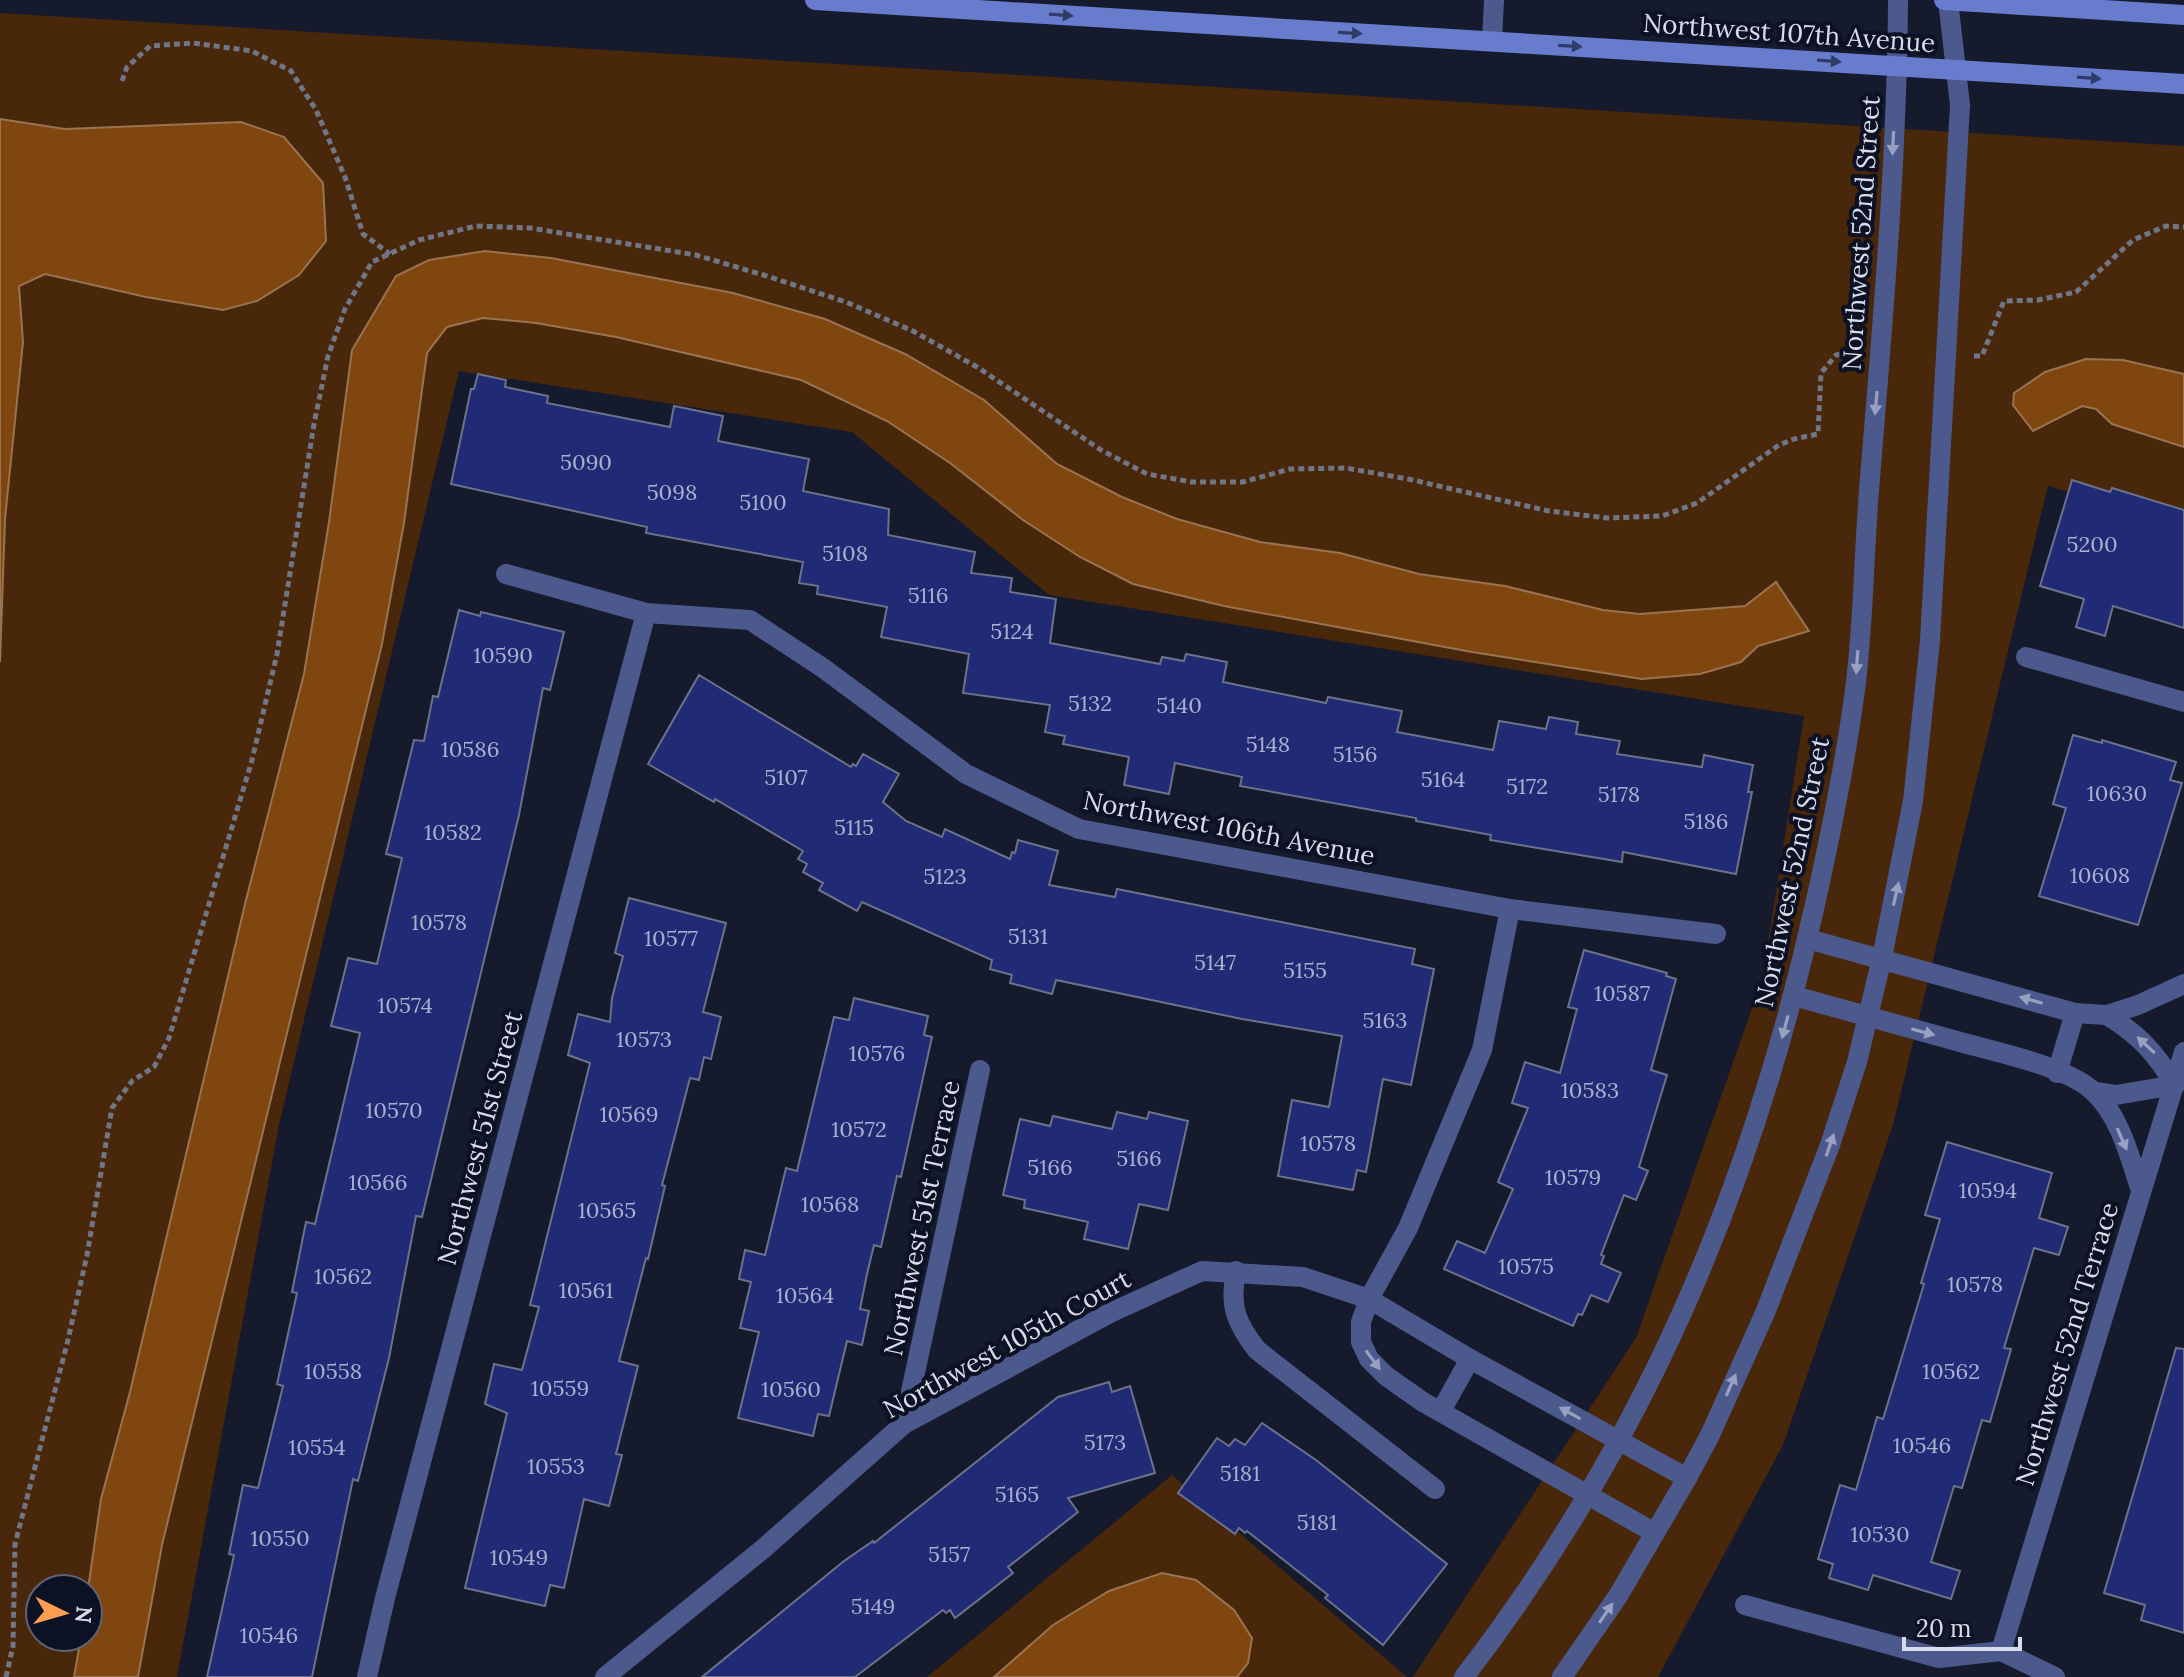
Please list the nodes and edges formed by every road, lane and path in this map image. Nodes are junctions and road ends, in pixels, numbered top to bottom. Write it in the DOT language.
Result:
graph roads {
  1 [pos="815,0"];
  2 [pos="1494,0"];
  3 [pos="1898,0"];
  4 [pos="1947,0"];
  5 [pos="2184,15"];
  6 [pos="1492,41"];
  7 [pos="1898,66"];
  8 [pos="1956,70"];
  9 [pos="122,81"];
  10 [pos="2184,84"];
  11 [pos="2184,227"];
  12 [pos="391,254"];
  13 [pos="1982,356"];
  14 [pos="1821,373"];
  15 [pos="1818,434"];
  16 [pos="506,574"];
  17 [pos="646,613"];
  18 [pos="2026,657"];
  19 [pos="2184,702"];
  20 [pos="1510,909"];
  21 [pos="1716,934"];
  22 [pos="1808,939"];
  23 [pos="1882,958"];
  24 [pos="2184,984"];
  25 [pos="1794,996"];
  26 [pos="2075,1013"];
  27 [pos="2107,1015"];
  28 [pos="1868,1017"];
  29 [pos="2184,1052"];
  30 [pos="980,1070"];
  31 [pos="2057,1073"];
  32 [pos="2175,1085"];
  33 [pos="2095,1092"];
  34 [pos="2141,1191"];
  35 [pos="1236,1271"];
  36 [pos="1369,1299"];
  37 [pos="1470,1359"];
  38 [pos="1441,1411"];
  39 [pos="904,1424"];
  40 [pos="1620,1441"];
  41 [pos="1687,1478"];
  42 [pos="1435,1489"];
  43 [pos="1590,1495"];
  44 [pos="1655,1533"];
  45 [pos="1745,1605"];
  46 [pos="2001,1651"];
  47 [pos="367,1677"];
  48 [pos="605,1677"];
  49 [pos="1464,1677"];
  50 [pos="1562,1677"];
  51 [pos="2055,1677"];
  1 -- 6 [label="main road, Northwest 107th Avenue, one-way"];
  2 -- 6 [label="street"];
  3 -- 7 [label="street, Northwest 52nd Street"];
  4 -- 5 [label="main road, Northwest 107th Avenue"];
  4 -- 8 [label="street"];
  6 -- 7 [label="main road, Northwest 107th Avenue, one-way"];
  7 -- 8 [label="main road, Northwest 107th Avenue"];
  7 -- 22 [label="street, Northwest 52nd Street, one-way"];
  8 -- 10 [label="main road, Northwest 107th Avenue, one-way"];
  23 -- 8 [label="street, one-way"];
  9 -- 12 [label="path"];
  11 -- 13 [label="path"];
  14 -- 15 [label="path"];
  16 -- 17 [label="street, Northwest 106th Avenue"];
  17 -- 20 [label="street, Northwest 106th Avenue"];
  17 -- 47 [label="street, Northwest 51st Street"];
  18 -- 19 [label="street"];
  20 -- 21 [label="street, Northwest 106th Avenue"];
  20 -- 36 [label="street"];
  22 -- 23 [label="street"];
  22 -- 25 [label="street, Northwest 52nd Street"];
  26 -- 23 [label="street, one-way"];
  23 -- 28 [label="street"];
  24 -- 27 [label="street"];
  25 -- 28 [label="street"];
  25 -- 40 [label="street, Northwest 52nd Street, one-way"];
  26 -- 27 [label="street"];
  26 -- 31 [label="street"];
  32 -- 27 [label="street, one-way"];
  28 -- 31 [label="street, one-way"];
  41 -- 28 [label="street, one-way"];
  29 -- 32 [label="street, Northwest 52nd Terrace"];
  30 -- 39 [label="street, Northwest 51st Terrace"];
  31 -- 33 [label="street"];
  32 -- 33 [label="street"];
  32 -- 34 [label="street, Northwest 52nd Terrace"];
  33 -- 34 [label="street, one-way"];
  34 -- 46 [label="street, Northwest 52nd Terrace"];
  35 -- 36 [label="street, Northwest 105th Court"];
  35 -- 39 [label="street, Northwest 105th Court"];
  35 -- 42 [label="street"];
  36 -- 37 [label="street, Northwest 105th Court"];
  36 -- 38 [label="street, one-way"];
  37 -- 38 [label="street"];
  40 -- 37 [label="street, Northwest 105th Court, one-way"];
  38 -- 43 [label="street"];
  39 -- 48 [label="street, Northwest 105th Court"];
  40 -- 41 [label="street, Northwest 105th Court"];
  40 -- 43 [label="street, Northwest 52nd Street"];
  41 -- 44 [label="street"];
  43 -- 44 [label="street"];
  43 -- 49 [label="street, Northwest 52nd Street"];
  50 -- 44 [label="street, one-way"];
  45 -- 46 [label="street"];
  46 -- 51 [label="street"];
}
